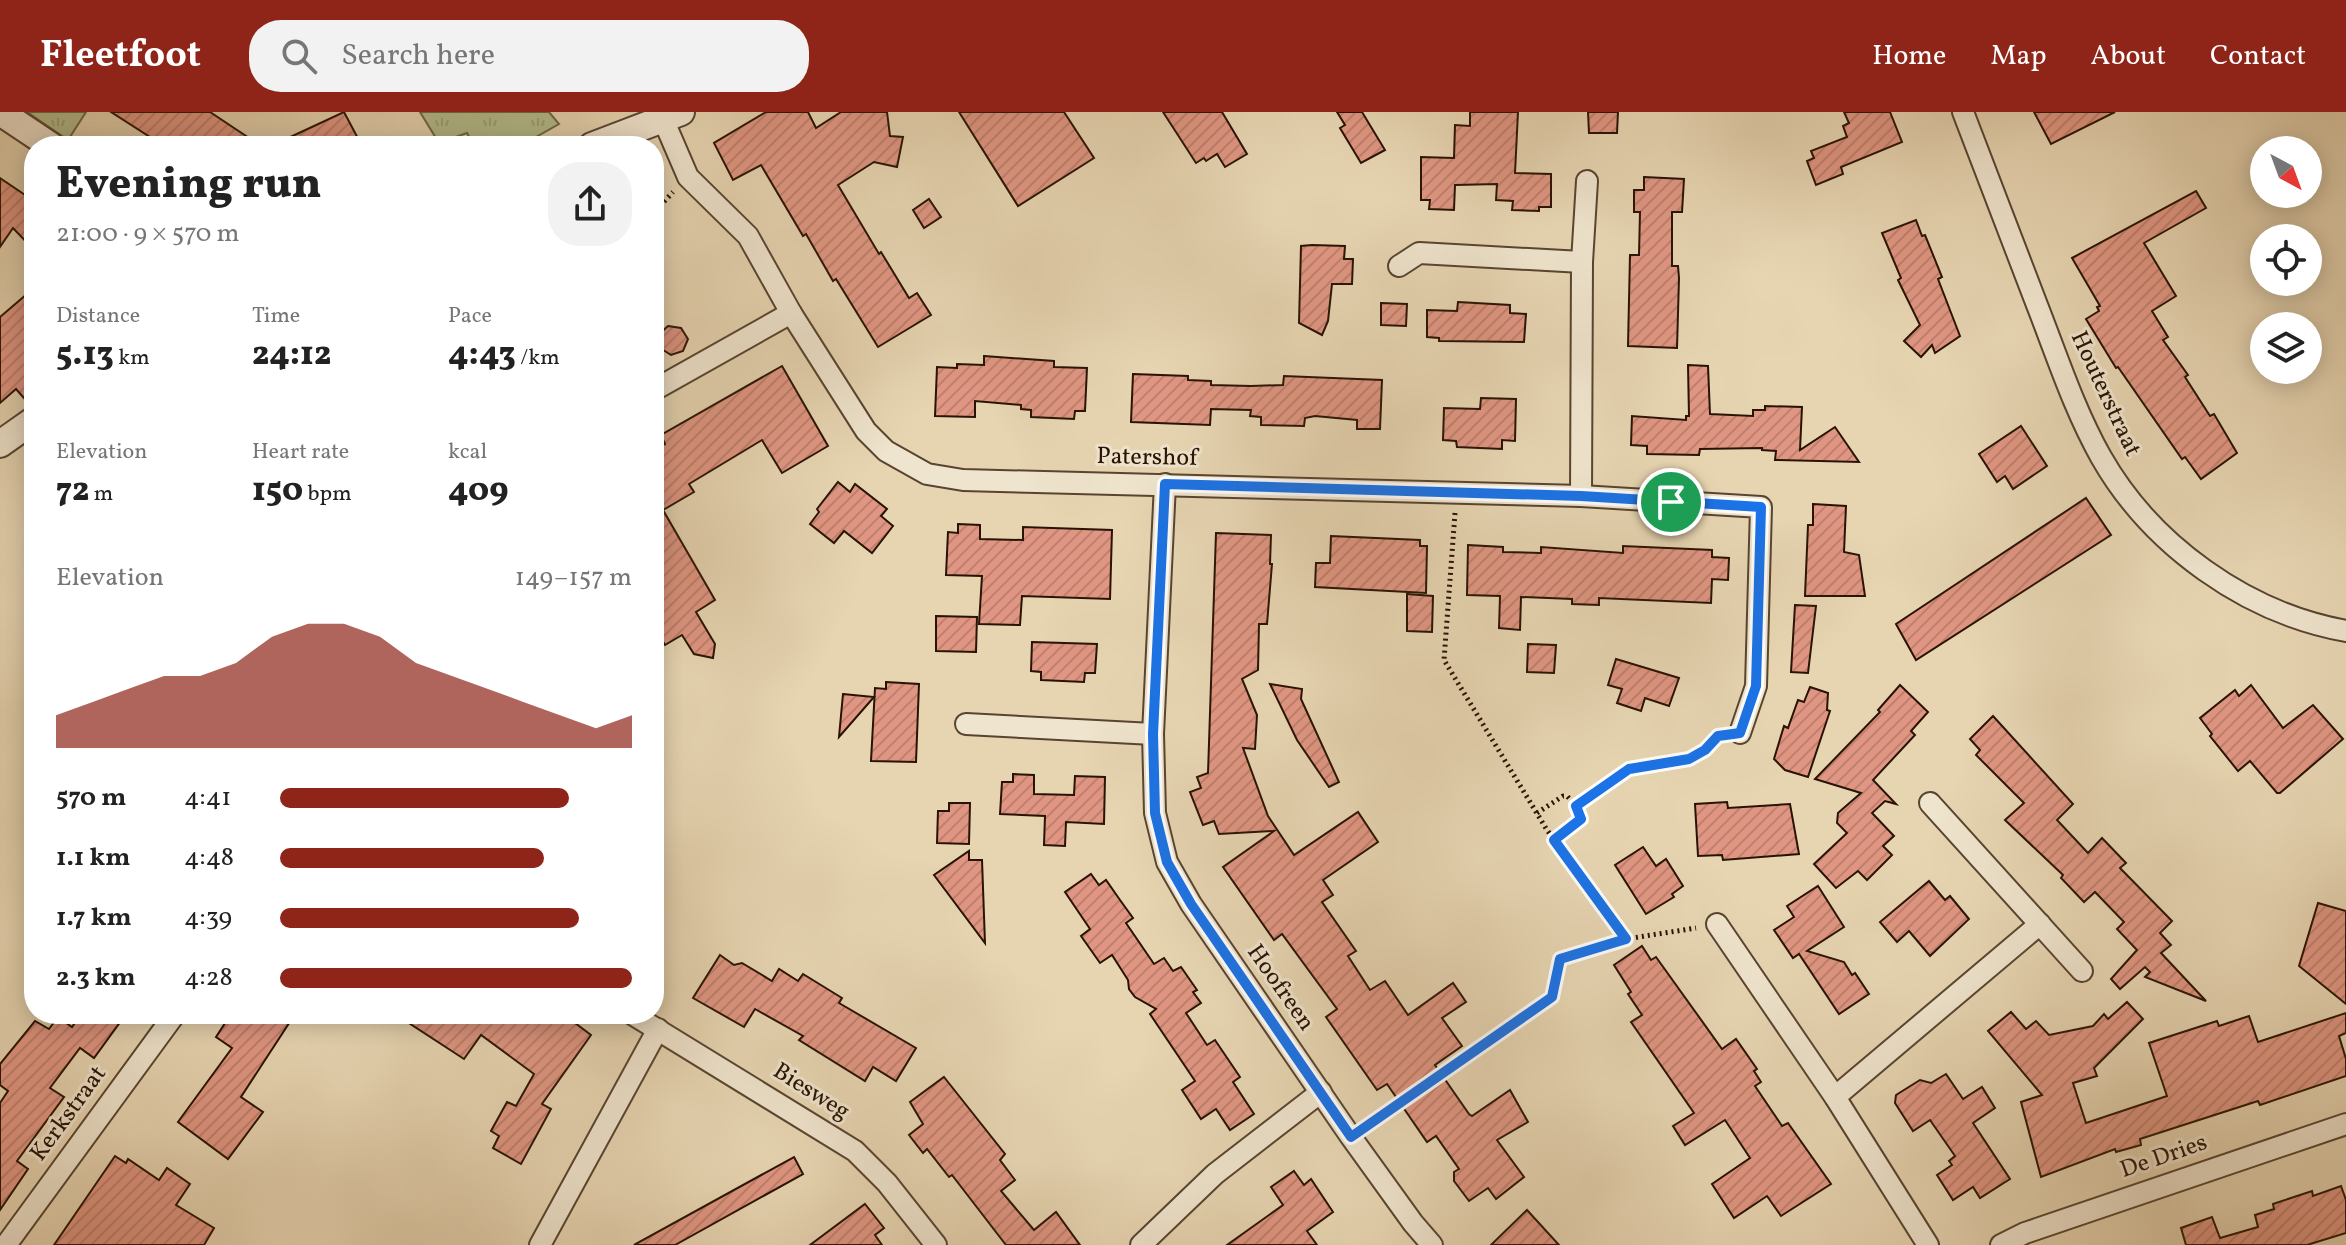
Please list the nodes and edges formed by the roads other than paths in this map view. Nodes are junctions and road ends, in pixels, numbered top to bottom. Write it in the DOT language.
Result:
graph roads {
  1 [pos="0,112"];
  2 [pos="1963,112"];
  3 [pos="672,116"];
  4 [pos="36,136"];
  5 [pos="619,136"];
  6 [pos="1587,181"];
  7 [pos="1582,262"];
  8 [pos="1399,266"];
  9 [pos="791,313"];
  10 [pos="664,384"];
  11 [pos="24,427"];
  12 [pos="0,444"];
  13 [pos="1165,484"];
  14 [pos="1581,496"];
  15 [pos="2346,631"];
  16 [pos="966,724"];
  17 [pos="1740,733"];
  18 [pos="1153,734"];
  19 [pos="1930,803"];
  20 [pos="1717,924"];
  21 [pos="2040,924"];
  22 [pos="2082,971"];
  23 [pos="168,1024"];
  24 [pos="649,1024"];
  25 [pos="658,1029"];
  26 [pos="1321,1092"];
  27 [pos="1835,1097"];
  28 [pos="2346,1124"];
  29 [pos="6,1245"];
  30 [pos="540,1245"];
  31 [pos="936,1245"];
  32 [pos="1141,1245"];
  33 [pos="1432,1245"];
  34 [pos="1928,1245"];
  35 [pos="2001,1245"];
  1 -- 4 [label="street"];
  2 -- 15 [label="street, Houterstraat"];
  3 -- 5 [label="street"];
  3 -- 9 [label="street"];
  6 -- 7 [label="street"];
  7 -- 8 [label="street"];
  7 -- 14 [label="street"];
  9 -- 10 [label="street"];
  9 -- 13 [label="street, Patershof"];
  11 -- 12 [label="street"];
  13 -- 14 [label="street, Patershof"];
  13 -- 18 [label="street, Hoofreen"];
  14 -- 17 [label="street, Patershof"];
  16 -- 18 [label="street"];
  18 -- 26 [label="street, Hoofreen"];
  19 -- 21 [label="street"];
  20 -- 27 [label="street"];
  21 -- 22 [label="street"];
  21 -- 27 [label="street"];
  23 -- 29 [label="street, Kerkstraat"];
  24 -- 25 [label="street, Biesweg"];
  25 -- 30 [label="street"];
  25 -- 31 [label="street, Biesweg"];
  26 -- 32 [label="street"];
  26 -- 33 [label="street, Hoofreen"];
  27 -- 34 [label="street"];
  28 -- 35 [label="street, De Dries"];
}
